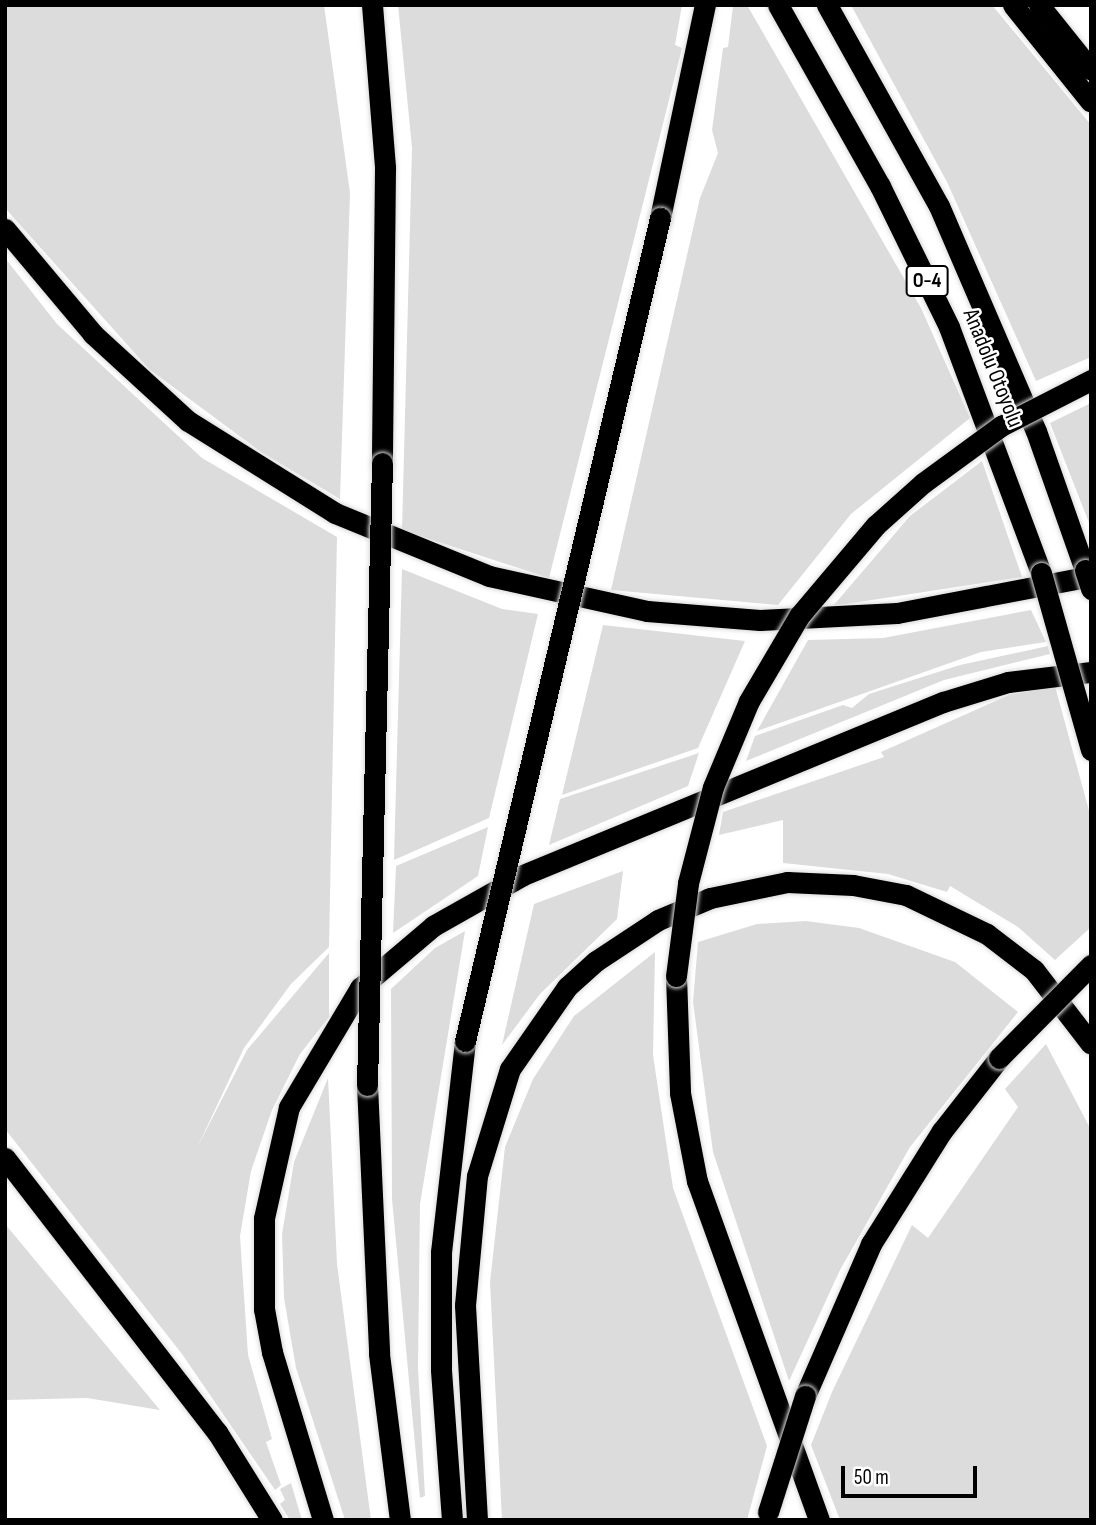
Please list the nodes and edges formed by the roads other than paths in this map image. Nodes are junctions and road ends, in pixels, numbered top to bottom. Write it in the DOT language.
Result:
graph roads {
  1 [pos="372,5"];
  2 [pos="705,5"];
  3 [pos="778,5"];
  4 [pos="827,5"];
  5 [pos="1013,5"];
  6 [pos="1039,5"];
  7 [pos="1091,70"];
  8 [pos="1091,102"];
  9 [pos="5,229"];
  10 [pos="1091,380"];
  11 [pos="1089,578"];
  12 [pos="1091,672"];
  13 [pos="1091,750"];
  14 [pos="1091,965"];
  15 [pos="1091,1044"];
  16 [pos="5,1158"];
  17 [pos="767,1516"];
  18 [pos="272,1520"];
  19 [pos="323,1520"];
  20 [pos="400,1520"];
  21 [pos="452,1520"];
  22 [pos="477,1520"];
  23 [pos="819,1520"];
  1 -- 20 [label="highway, bridge"];
  2 -- 21 [label="highway, bridge"];
  3 -- 13 [label="highway, Anadolu Otoyolu / O-4, bridge"];
  4 -- 11 [label="highway, Anadolu Otoyolu / O-4"];
  5 -- 8 [label="highway"];
  6 -- 7 [label="highway"];
  9 -- 11 [label="highway"];
  10 -- 23 [label="highway, bridge"];
  12 -- 19 [label="highway"];
  14 -- 17 [label="highway, bridge"];
  15 -- 22 [label="highway"];
  16 -- 18 [label="highway"];
}
